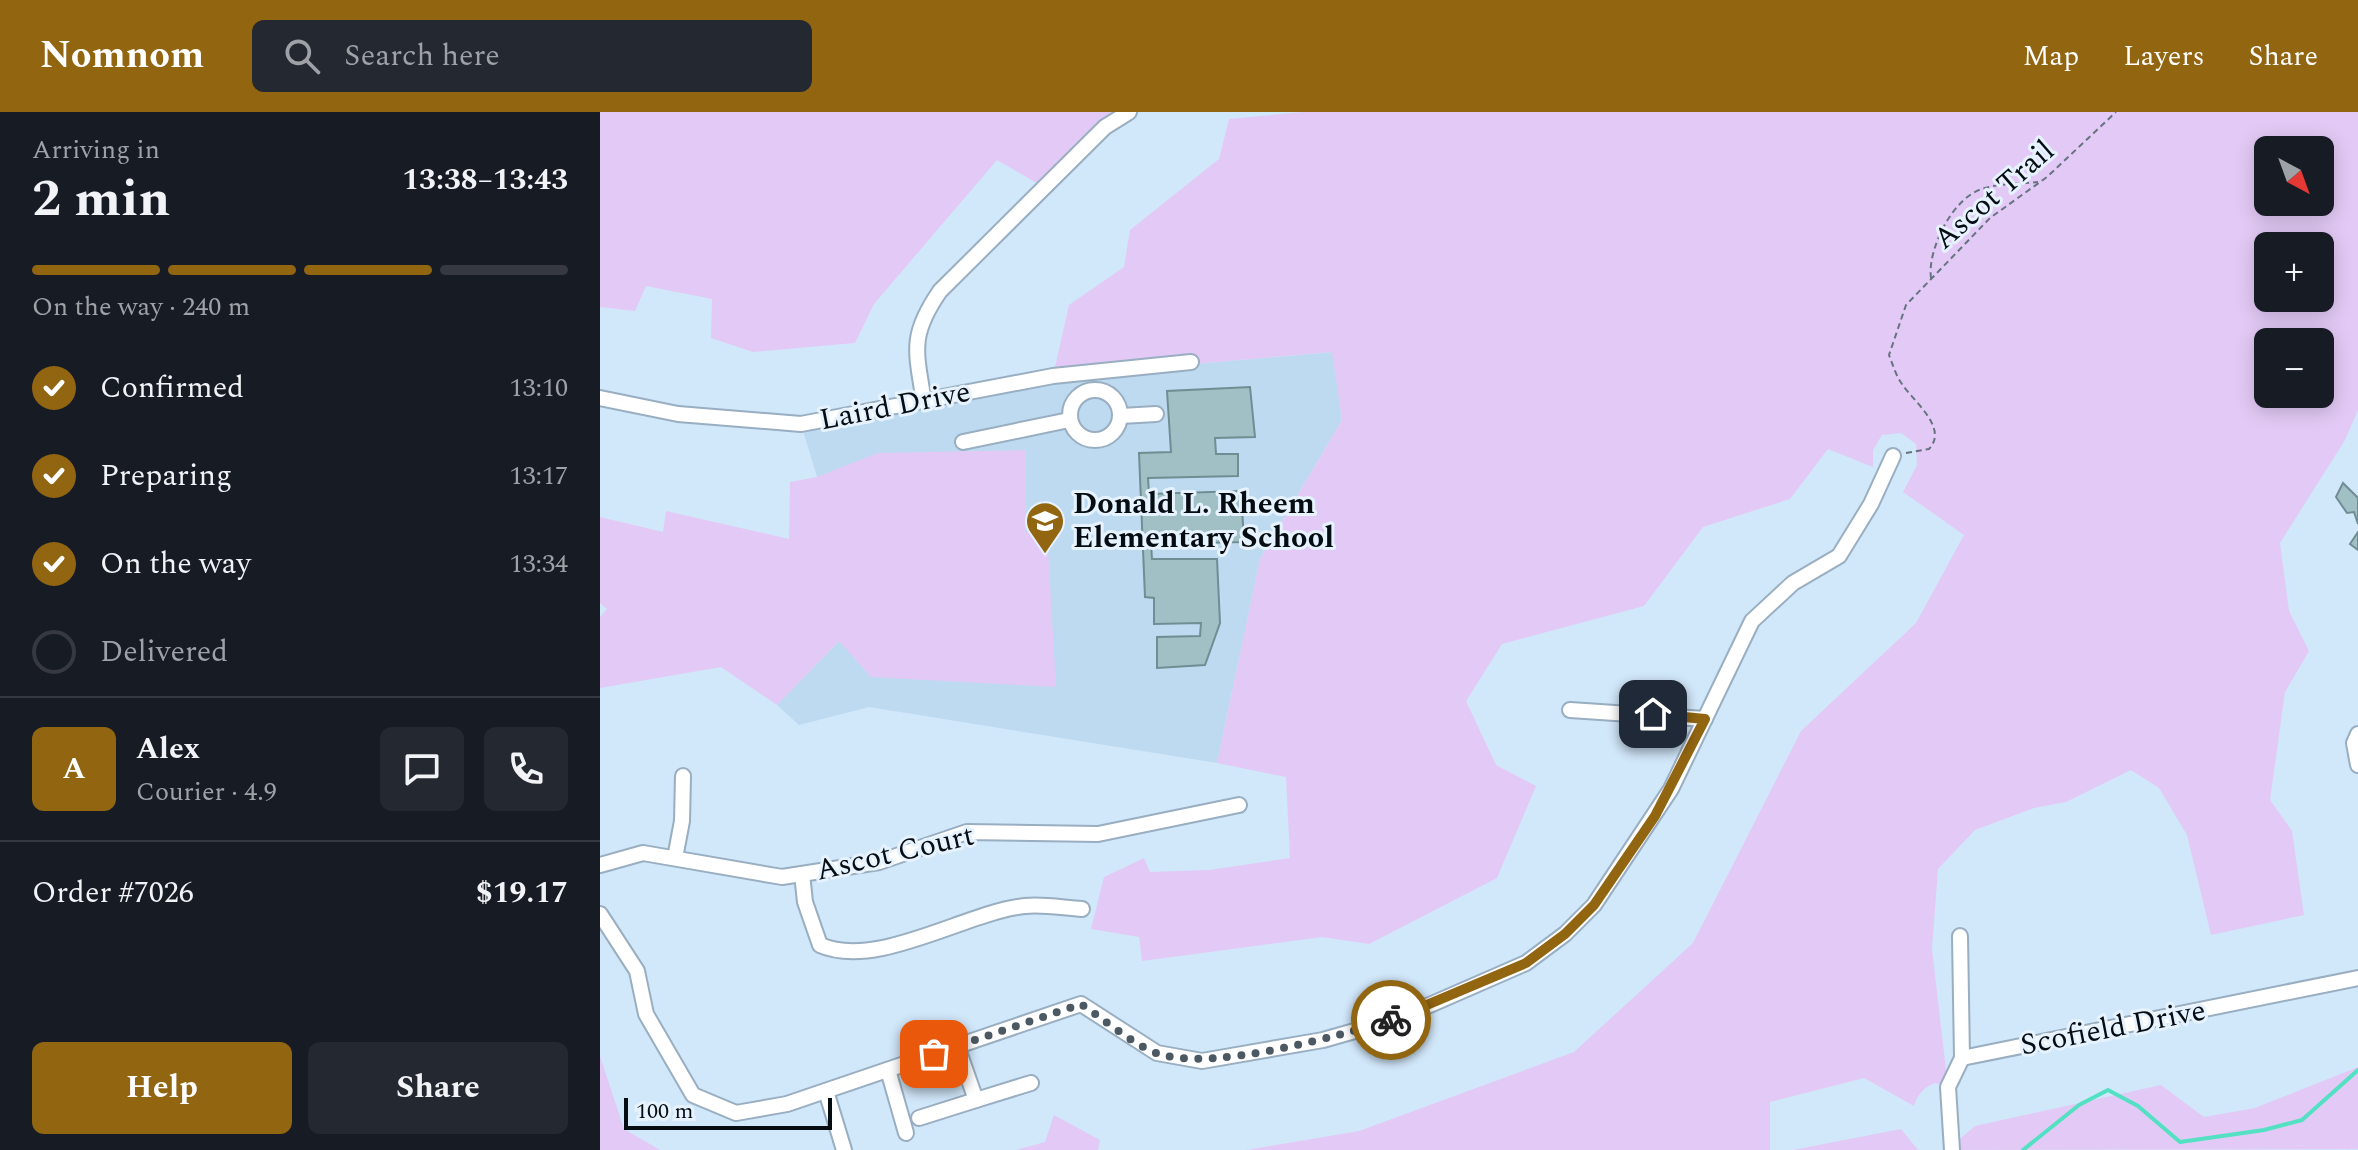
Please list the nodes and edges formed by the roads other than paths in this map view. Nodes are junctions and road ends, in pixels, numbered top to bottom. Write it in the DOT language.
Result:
graph roads {
  1 [pos="1129,112"];
  2 [pos="1191,362"];
  3 [pos="1053,376"];
  4 [pos="600,398"];
  5 [pos="1072,401"];
  6 [pos="924,402"];
  7 [pos="1156,414"];
  8 [pos="1121,416"];
  9 [pos="1069,420"];
  10 [pos="963,442"];
  11 [pos="1893,456"];
  12 [pos="1570,710"];
  13 [pos="1705,719"];
  14 [pos="2358,734"];
  15 [pos="2358,765"];
  16 [pos="683,776"];
  17 [pos="1239,805"];
  18 [pos="675,858"];
  19 [pos="600,865"];
  20 [pos="802,874"];
  21 [pos="1082,909"];
  22 [pos="600,914"];
  23 [pos="1960,936"];
  24 [pos="2358,978"];
  25 [pos="957,1046"];
  26 [pos="1962,1058"];
  27 [pos="888,1070"];
  28 [pos="1031,1083"];
  29 [pos="826,1091"];
  30 [pos="976,1100"];
  31 [pos="919,1118"];
  32 [pos="906,1133"];
  33 [pos="844,1150"];
  34 [pos="1952,1150"];
  1 -- 6 [label="street"];
  2 -- 3 [label="street, Laird Drive"];
  3 -- 5 [label="street"];
  3 -- 6 [label="street, Laird Drive"];
  4 -- 6 [label="street, Laird Drive"];
  5 -- 8 [label="street"];
  5 -- 9 [label="street"];
  7 -- 8 [label="street"];
  8 -- 9 [label="street"];
  9 -- 10 [label="street"];
  11 -- 13 [label="street"];
  12 -- 13 [label="street"];
  13 -- 25 [label="street"];
  14 -- 15 [label="street"];
  16 -- 18 [label="street"];
  17 -- 20 [label="street, Ascot Court"];
  18 -- 19 [label="street, Ascot Court"];
  18 -- 20 [label="street, Ascot Court"];
  20 -- 21 [label="street"];
  22 -- 29 [label="street"];
  23 -- 26 [label="street"];
  24 -- 26 [label="street, Scofield Drive"];
  25 -- 27 [label="street"];
  25 -- 30 [label="street"];
  26 -- 34 [label="street"];
  27 -- 29 [label="street"];
  27 -- 32 [label="street"];
  28 -- 30 [label="street"];
  29 -- 33 [label="street"];
  30 -- 31 [label="street"];
}
